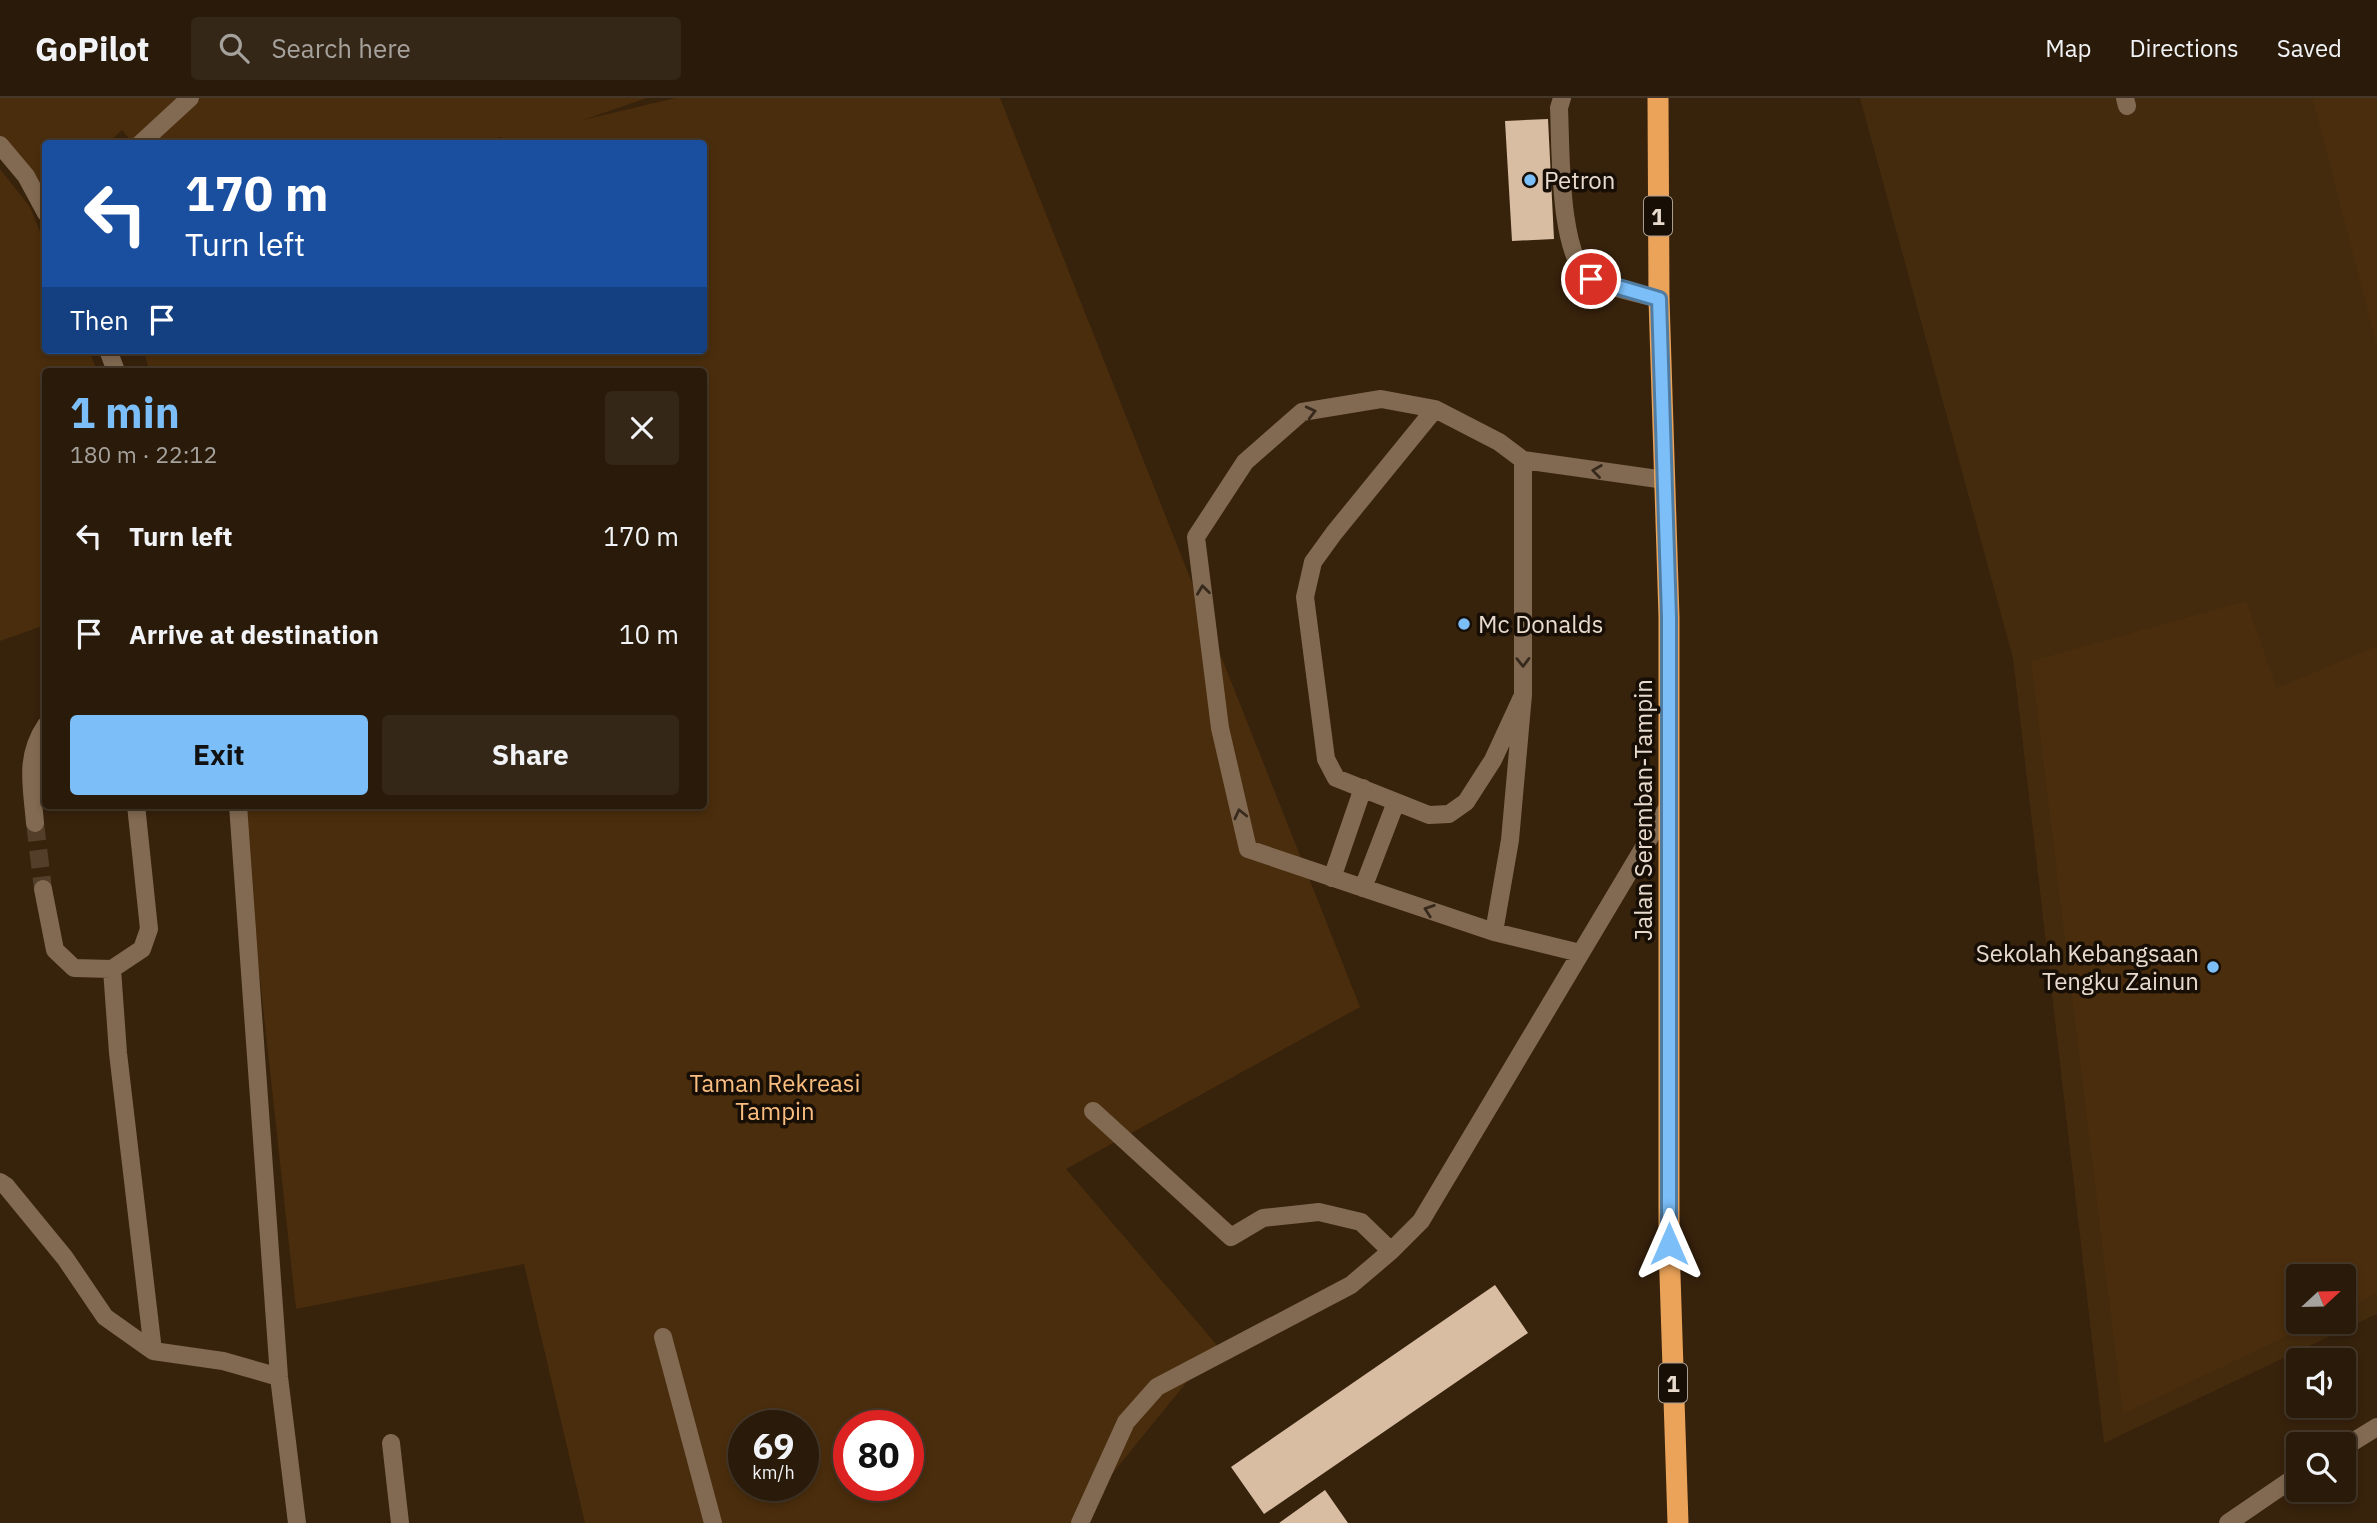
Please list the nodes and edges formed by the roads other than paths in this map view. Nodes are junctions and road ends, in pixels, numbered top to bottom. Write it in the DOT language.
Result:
graph roads {
  1 [pos="190,98"];
  2 [pos="1562,98"];
  3 [pos="1658,98"];
  4 [pos="144,140"];
  5 [pos="0,145"];
  6 [pos="42,206"];
  7 [pos="1659,299"];
  8 [pos="1435,409"];
  9 [pos="1523,460"];
  10 [pos="1665,480"];
  11 [pos="1523,695"];
  12 [pos="42,730"];
  13 [pos="1363,788"];
  14 [pos="1396,802"];
  15 [pos="1669,805"];
  16 [pos="136,809"];
  17 [pos="238,809"];
  18 [pos="35,823"];
  19 [pos="1332,878"];
  20 [pos="43,888"];
  21 [pos="1363,888"];
  22 [pos="1494,932"];
  23 [pos="1580,953"];
  24 [pos="112,969"];
  25 [pos="1093,1111"];
  26 [pos="0,1182"];
  27 [pos="1391,1251"];
  28 [pos="663,1337"];
  29 [pos="153,1351"];
  30 [pos="279,1377"];
  31 [pos="2377,1427"];
  32 [pos="2356,1440"];
  33 [pos="391,1443"];
  34 [pos="2286,1483"];
  35 [pos="297,1523"];
  36 [pos="400,1523"];
  37 [pos="713,1523"];
  38 [pos="1080,1523"];
  39 [pos="1678,1523"];
  40 [pos="2228,1523"];
  1 -- 4 [label="street"];
  2 -- 7 [label="street"];
  3 -- 7 [label="highway, Jalan Seremban-Tampin / 1"];
  5 -- 6 [label="street"];
  7 -- 10 [label="highway, Jalan Seremban-Tampin / 1"];
  8 -- 9 [label="street"];
  8 -- 13 [label="street"];
  19 -- 8 [label="street, one-way"];
  10 -- 9 [label="street, one-way"];
  9 -- 11 [label="street, one-way"];
  10 -- 15 [label="highway, Jalan Seremban-Tampin / 1"];
  11 -- 14 [label="street"];
  11 -- 22 [label="street"];
  12 -- 18 [label="street"];
  13 -- 14 [label="street"];
  13 -- 19 [label="street"];
  14 -- 21 [label="street"];
  15 -- 23 [label="street"];
  15 -- 39 [label="highway, Jalan Seremban-Tampin / 1"];
  16 -- 24 [label="street"];
  17 -- 30 [label="street"];
  19 -- 21 [label="street"];
  20 -- 24 [label="street"];
  22 -- 21 [label="street, one-way"];
  22 -- 23 [label="street"];
  23 -- 27 [label="street"];
  24 -- 29 [label="street"];
  25 -- 27 [label="street"];
  26 -- 29 [label="street"];
  27 -- 38 [label="street"];
  28 -- 37 [label="street"];
  29 -- 30 [label="street"];
  30 -- 35 [label="street"];
  31 -- 32 [label="street"];
  33 -- 36 [label="street"];
  34 -- 40 [label="street"];
}
